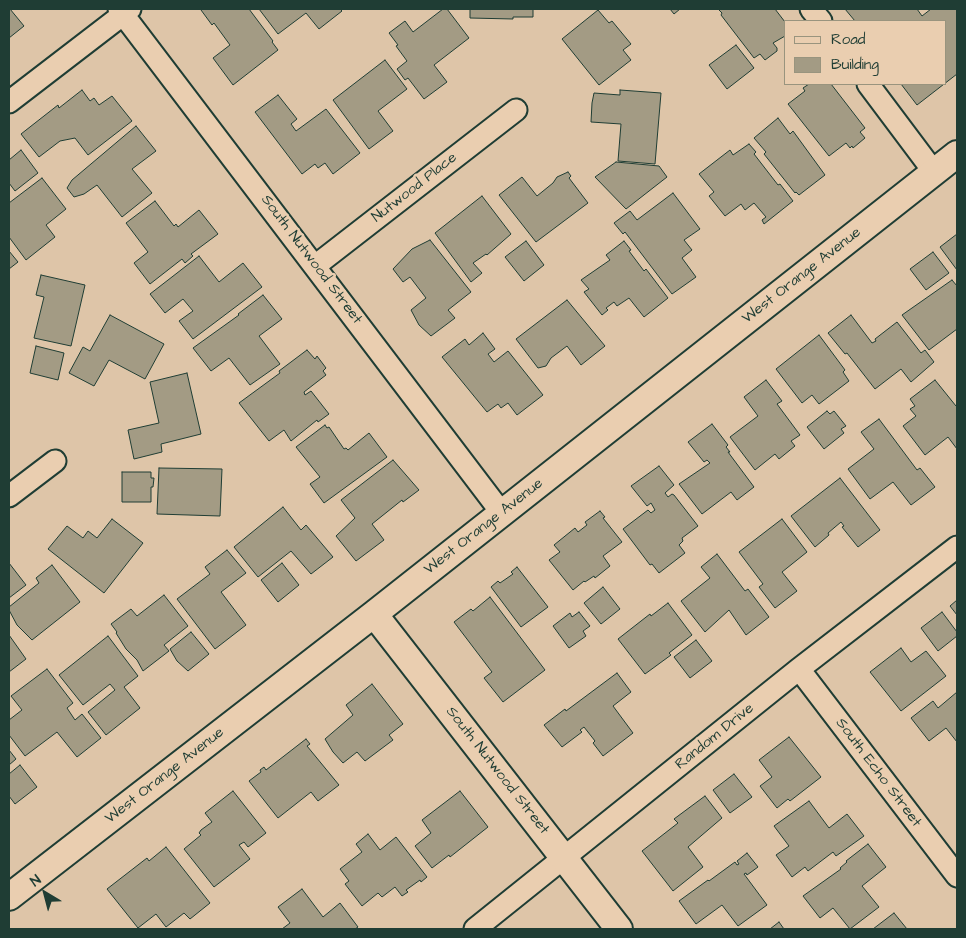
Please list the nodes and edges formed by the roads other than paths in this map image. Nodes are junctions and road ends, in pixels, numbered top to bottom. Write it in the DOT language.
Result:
graph roads {
  1 [pos="812,9"];
  2 [pos="124,11"];
  3 [pos="820,20"];
  4 [pos="869,85"];
  5 [pos="9,102"];
  6 [pos="516,110"];
  7 [pos="957,154"];
  8 [pos="934,172"];
  9 [pos="315,266"];
  10 [pos="55,460"];
  11 [pos="9,496"];
  12 [pos="501,512"];
  13 [pos="957,547"];
  14 [pos="374,614"];
  15 [pos="799,669"];
  16 [pos="565,858"];
  17 [pos="957,876"];
  18 [pos="9,897"];
  19 [pos="475,929"];
  20 [pos="619,929"];
  1 -- 3 [label="street"];
  2 -- 5 [label="street"];
  2 -- 9 [label="street, South Nutwood Street"];
  4 -- 8 [label="street"];
  6 -- 9 [label="street, Nutwood Place"];
  7 -- 8 [label="street, West Orange Avenue"];
  8 -- 12 [label="street, West Orange Avenue"];
  9 -- 12 [label="street, South Nutwood Street"];
  10 -- 11 [label="street"];
  12 -- 14 [label="street, West Orange Avenue"];
  13 -- 15 [label="street, Random Drive"];
  14 -- 16 [label="street, South Nutwood Street"];
  14 -- 18 [label="street, West Orange Avenue"];
  15 -- 16 [label="street, Random Drive"];
  15 -- 17 [label="street, South Echo Street"];
  16 -- 19 [label="street, Random Drive"];
  16 -- 20 [label="street, South Nutwood Street"];
}
